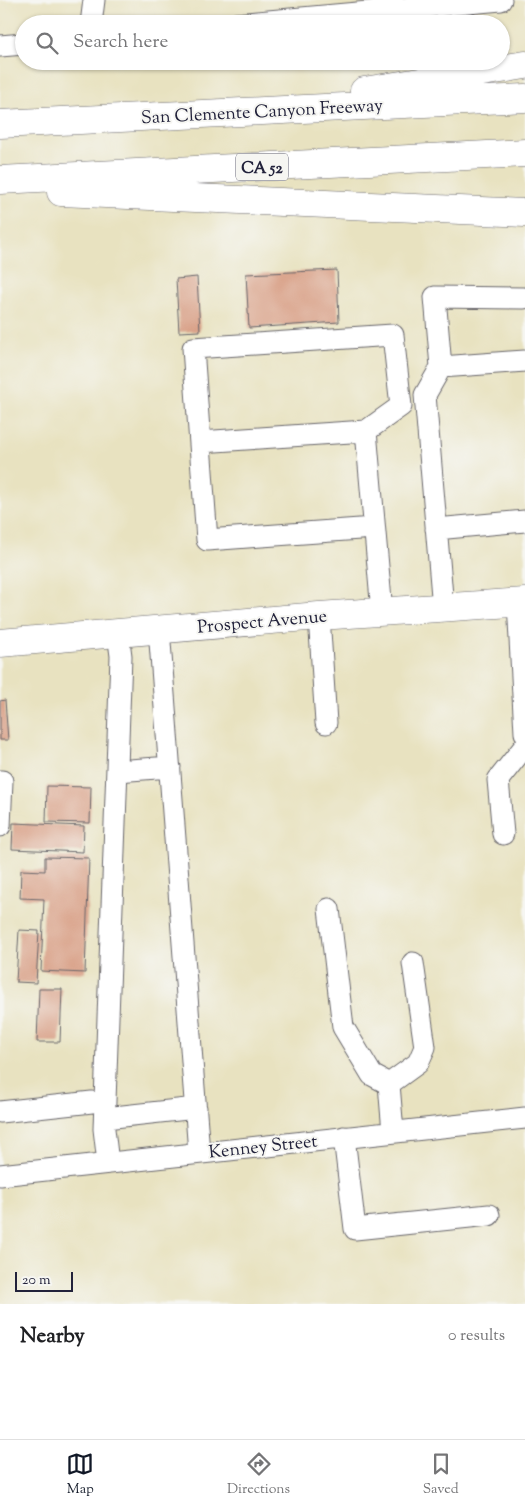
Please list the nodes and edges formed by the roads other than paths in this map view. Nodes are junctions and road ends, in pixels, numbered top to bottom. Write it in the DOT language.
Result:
graph roads {
  1 [pos="94,0"];
  2 [pos="501,0"];
  3 [pos="283,10"];
  4 [pos="92,15"];
  5 [pos="266,15"];
  6 [pos="15,45"];
  7 [pos="0,46"];
  8 [pos="525,65"];
  9 [pos="510,67"];
  10 [pos="494,70"];
  11 [pos="525,98"];
  12 [pos="224,113"];
  13 [pos="0,124"];
  14 [pos="525,154"];
  15 [pos="0,180"];
  16 [pos="0,189"];
  17 [pos="525,213"];
  18 [pos="524,298"];
  19 [pos="525,361"];
  20 [pos="441,367"];
  21 [pos="366,432"];
  22 [pos="200,442"];
  23 [pos="525,522"];
  24 [pos="374,528"];
  25 [pos="436,529"];
  26 [pos="522,602"];
  27 [pos="443,608"];
  28 [pos="382,612"];
  29 [pos="319,616"];
  30 [pos="159,629"];
  31 [pos="118,633"];
  32 [pos="0,643"];
  33 [pos="326,723"];
  34 [pos="525,732"];
  35 [pos="525,746"];
  36 [pos="170,767"];
  37 [pos="117,771"];
  38 [pos="0,781"];
  39 [pos="0,826"];
  40 [pos="503,834"];
  41 [pos="329,909"];
  42 [pos="413,962"];
  43 [pos="389,1084"];
  44 [pos="196,1108"];
  45 [pos="98,1110"];
  46 [pos="0,1112"];
  47 [pos="525,1118"];
  48 [pos="393,1132"];
  49 [pos="344,1137"];
  50 [pos="199,1153"];
  51 [pos="108,1163"];
  52 [pos="0,1175"];
  53 [pos="489,1215"];
  1 -- 4 [label="street"];
  2 -- 3 [label="street"];
  3 -- 5 [label="street"];
  6 -- 7 [label="street"];
  8 -- 9 [label="main road"];
  10 -- 12 [label="main road"];
  11 -- 12 [label="main road, San Clemente Canyon Freeway"];
  12 -- 13 [label="main road, San Clemente Canyon Freeway"];
  14 -- 15 [label="main road, CA 52"];
  16 -- 17 [label="main road"];
  18 -- 20 [label="street"];
  19 -- 20 [label="street"];
  20 -- 25 [label="street"];
  21 -- 22 [label="street"];
  21 -- 22 [label="street"];
  21 -- 24 [label="street"];
  22 -- 24 [label="street"];
  23 -- 25 [label="street"];
  24 -- 28 [label="street"];
  25 -- 27 [label="street"];
  26 -- 27 [label="main road, Prospect Avenue"];
  26 -- 34 [label="street"];
  27 -- 28 [label="main road, Prospect Avenue"];
  28 -- 29 [label="main road, Prospect Avenue"];
  29 -- 30 [label="main road, Prospect Avenue"];
  29 -- 33 [label="street"];
  30 -- 31 [label="main road, Prospect Avenue"];
  30 -- 36 [label="street"];
  31 -- 32 [label="main road, Prospect Avenue"];
  31 -- 37 [label="street"];
  35 -- 40 [label="street"];
  36 -- 37 [label="street"];
  36 -- 44 [label="street"];
  37 -- 45 [label="street"];
  38 -- 39 [label="street"];
  41 -- 43 [label="street"];
  42 -- 43 [label="street"];
  43 -- 48 [label="street"];
  44 -- 45 [label="street"];
  44 -- 50 [label="street"];
  45 -- 46 [label="street"];
  45 -- 51 [label="street"];
  47 -- 48 [label="street, Kenney Street"];
  48 -- 49 [label="street, Kenney Street"];
  49 -- 50 [label="street, Kenney Street"];
  49 -- 53 [label="street"];
  50 -- 51 [label="street, Kenney Street"];
  51 -- 52 [label="street, Kenney Street"];
}
